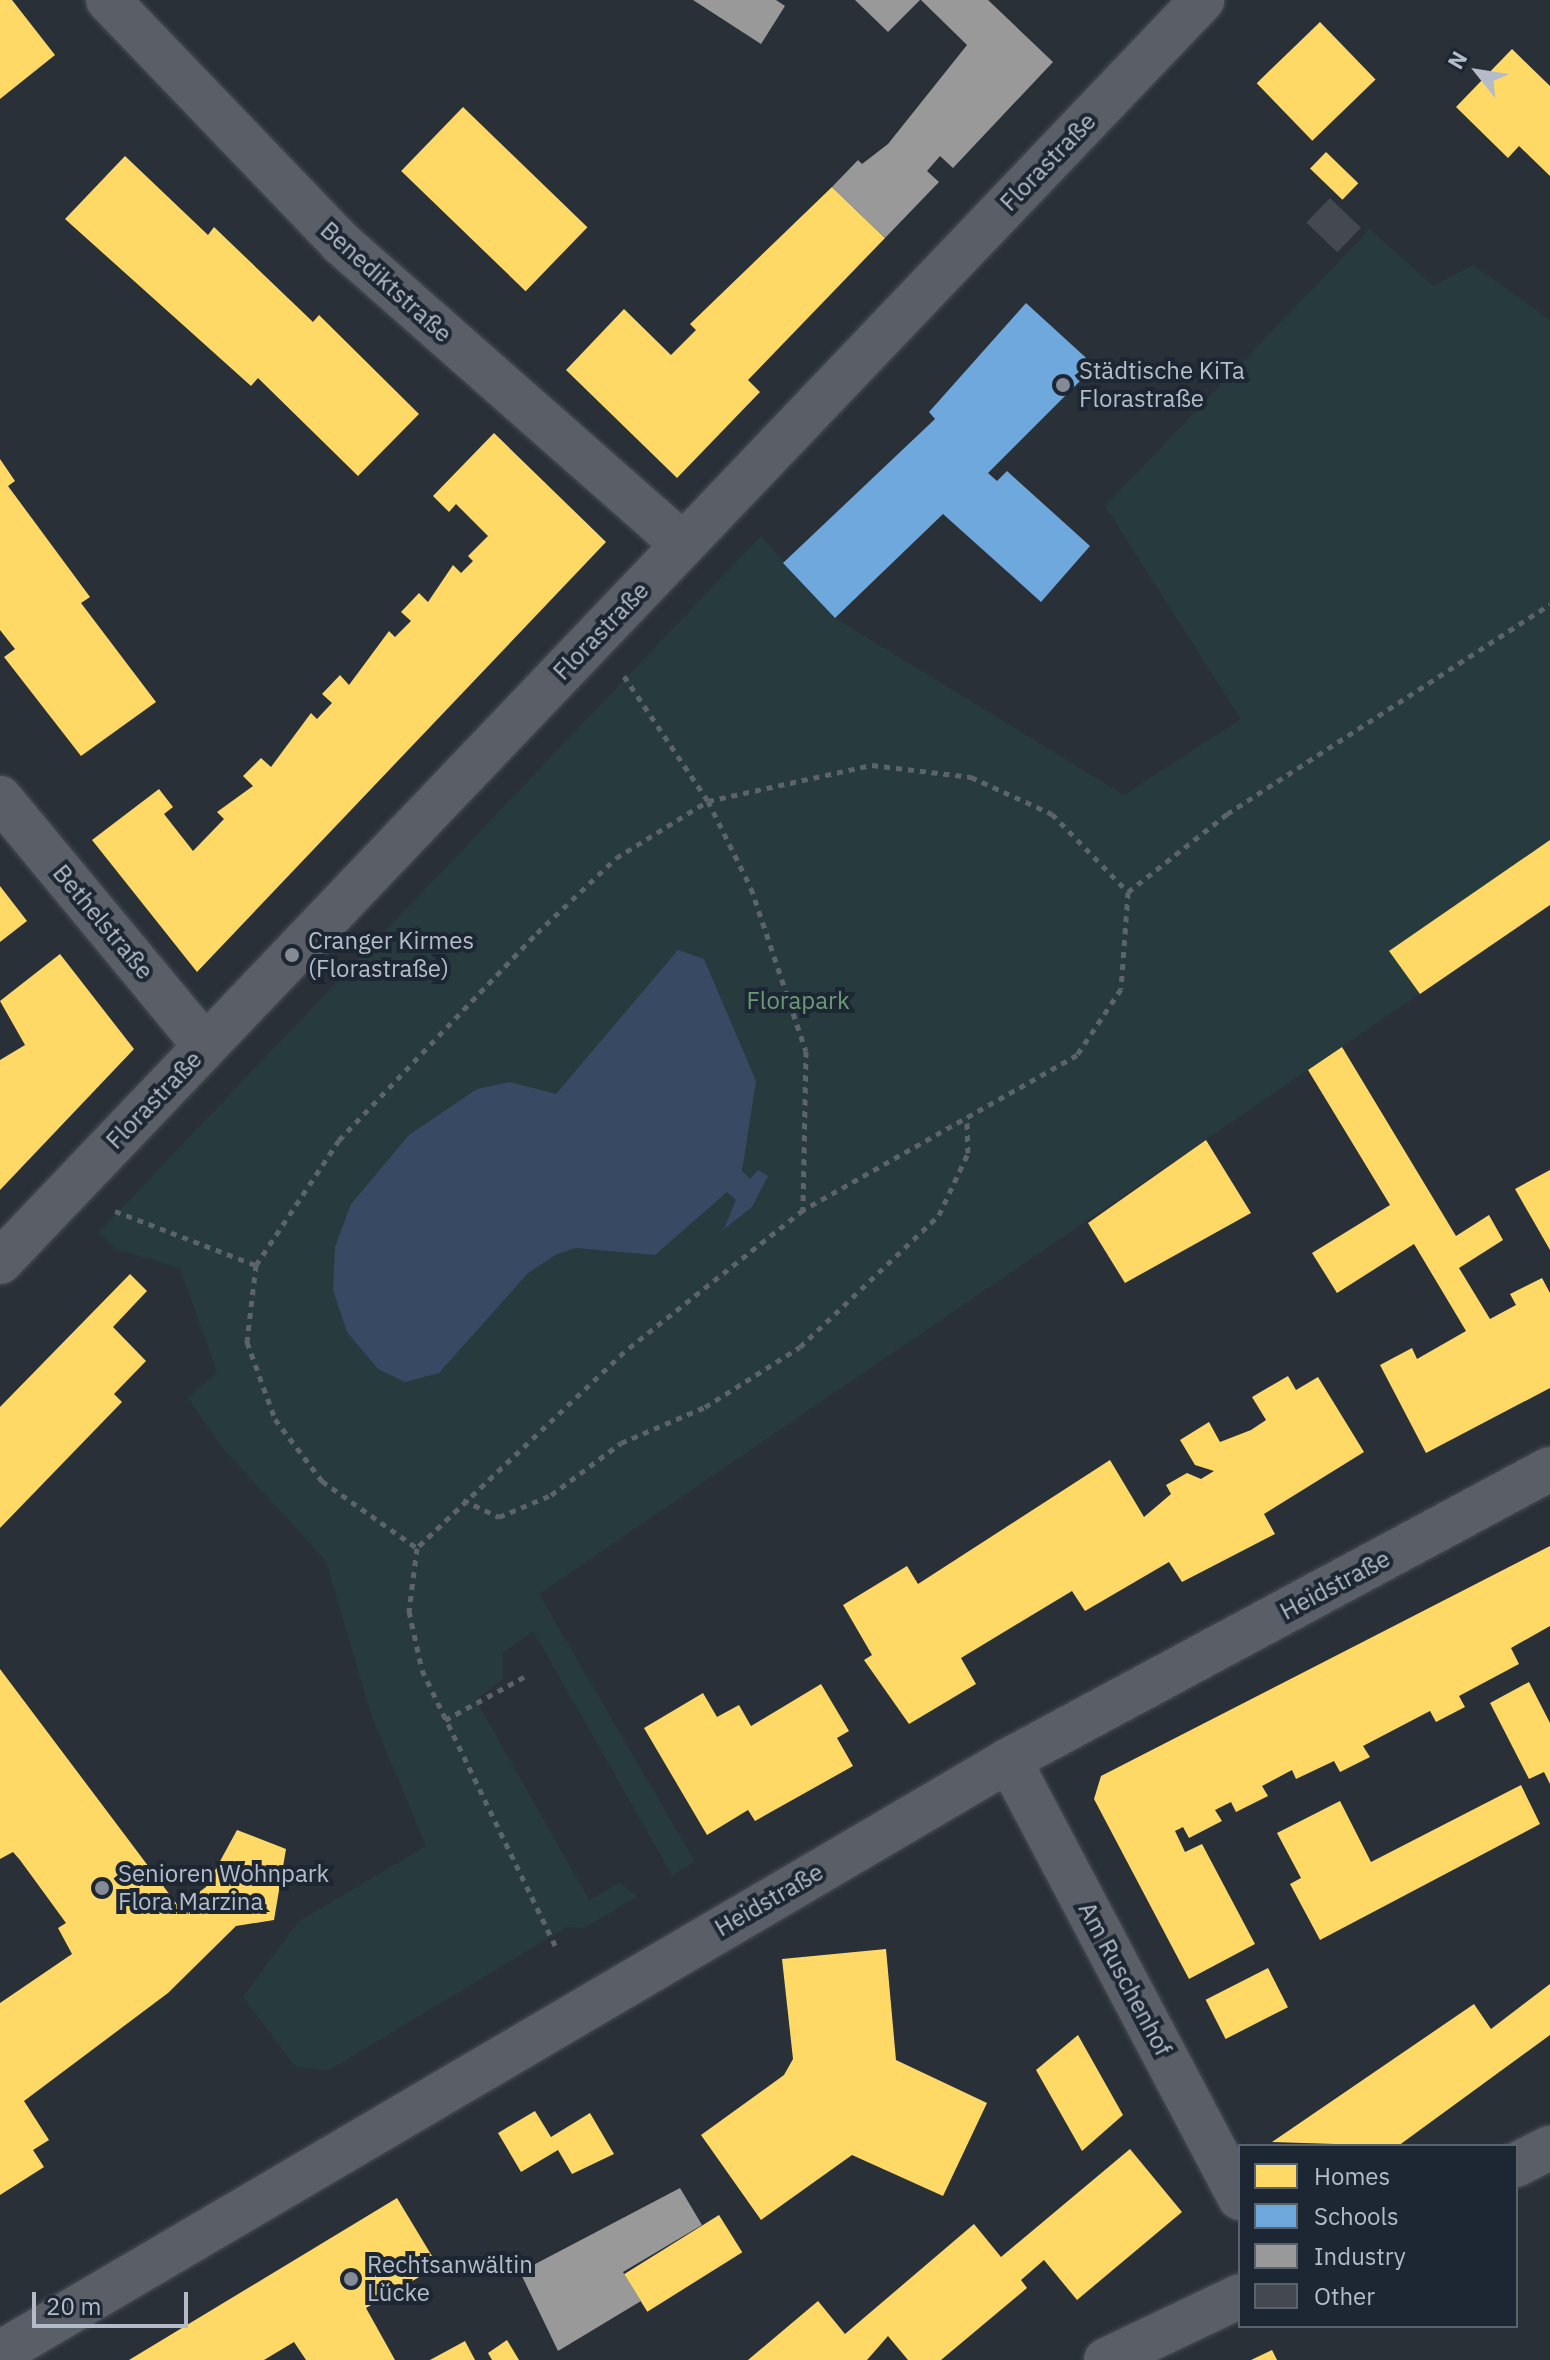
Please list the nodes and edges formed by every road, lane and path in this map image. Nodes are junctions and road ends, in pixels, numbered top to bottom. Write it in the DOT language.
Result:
graph roads {
  1 [pos="108,0"];
  2 [pos="1202,0"];
  3 [pos="683,544"];
  4 [pos="1550,604"];
  5 [pos="596,637"];
  6 [pos="0,798"];
  7 [pos="708,801"];
  8 [pos="1128,892"];
  9 [pos="205,1046"];
  10 [pos="967,1117"];
  11 [pos="79,1179"];
  12 [pos="803,1210"];
  13 [pos="0,1262"];
  14 [pos="256,1265"];
  15 [pos="1550,1469"];
  16 [pos="463,1500"];
  17 [pos="417,1548"];
  18 [pos="524,1677"];
  19 [pos="445,1720"];
  20 [pos="1009,1760"];
  21 [pos="558,1951"];
  22 [pos="1550,2148"];
  23 [pos="1518,2164"];
  24 [pos="1238,2194"];
  25 [pos="1238,2297"];
  26 [pos="0,2353"];
  27 [pos="1106,2360"];
  1 -- 3 [label="street, Benediktstraße"];
  2 -- 3 [label="street, Florastraße"];
  3 -- 5 [label="street, Florastraße"];
  4 -- 8 [label="path"];
  5 -- 7 [label="path"];
  5 -- 9 [label="street, Florastraße"];
  6 -- 9 [label="street, Bethelstraße"];
  7 -- 8 [label="path"];
  7 -- 12 [label="path"];
  7 -- 14 [label="path"];
  8 -- 10 [label="path"];
  9 -- 11 [label="street, Florastraße"];
  10 -- 12 [label="path"];
  10 -- 16 [label="path"];
  11 -- 13 [label="street, Florastraße"];
  11 -- 14 [label="path"];
  12 -- 16 [label="path"];
  14 -- 17 [label="path"];
  15 -- 20 [label="street, Heidstraße"];
  16 -- 17 [label="path"];
  17 -- 19 [label="path"];
  18 -- 19 [label="path"];
  19 -- 21 [label="path"];
  20 -- 24 [label="street, Am Ruschenhof"];
  20 -- 26 [label="street, Heidstraße"];
  22 -- 23 [label="street"];
  25 -- 27 [label="street"];
}
